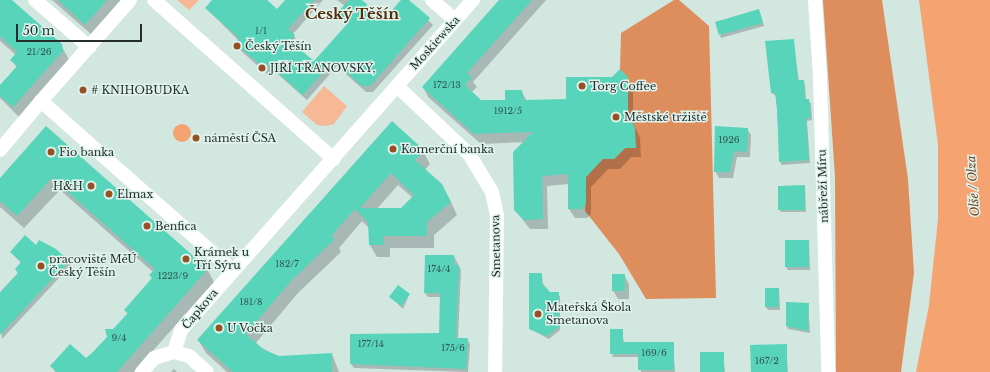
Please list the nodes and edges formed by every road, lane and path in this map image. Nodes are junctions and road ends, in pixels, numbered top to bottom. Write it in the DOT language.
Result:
graph roads {
  1 [pos="35,0"];
  2 [pos="130,0"];
  3 [pos="154,0"];
  4 [pos="432,0"];
  5 [pos="473,0"];
  6 [pos="815,0"];
  7 [pos="455,20"];
  8 [pos="89,47"];
  9 [pos="397,86"];
  10 [pos="41,100"];
  11 [pos="0,150"];
  12 [pos="334,159"];
  13 [pos="232,270"];
  14 [pos="174,352"];
  15 [pos="142,372"];
  16 [pos="207,372"];
  17 [pos="495,372"];
  18 [pos="828,372"];
  1 -- 8 [label="street"];
  2 -- 8 [label="street"];
  3 -- 12 [label="street"];
  4 -- 7 [label="street"];
  5 -- 7 [label="street, Moskiewska"];
  6 -- 18 [label="street, nábřeží Míru"];
  7 -- 9 [label="street, Moskiewska"];
  8 -- 10 [label="street"];
  9 -- 12 [label="street, Moskiewska"];
  9 -- 17 [label="street, Smetanova"];
  10 -- 11 [label="street"];
  10 -- 13 [label="street"];
  12 -- 13 [label="street"];
  13 -- 14 [label="street, Čapkova"];
  14 -- 15 [label="street"];
  14 -- 16 [label="street"];
}
